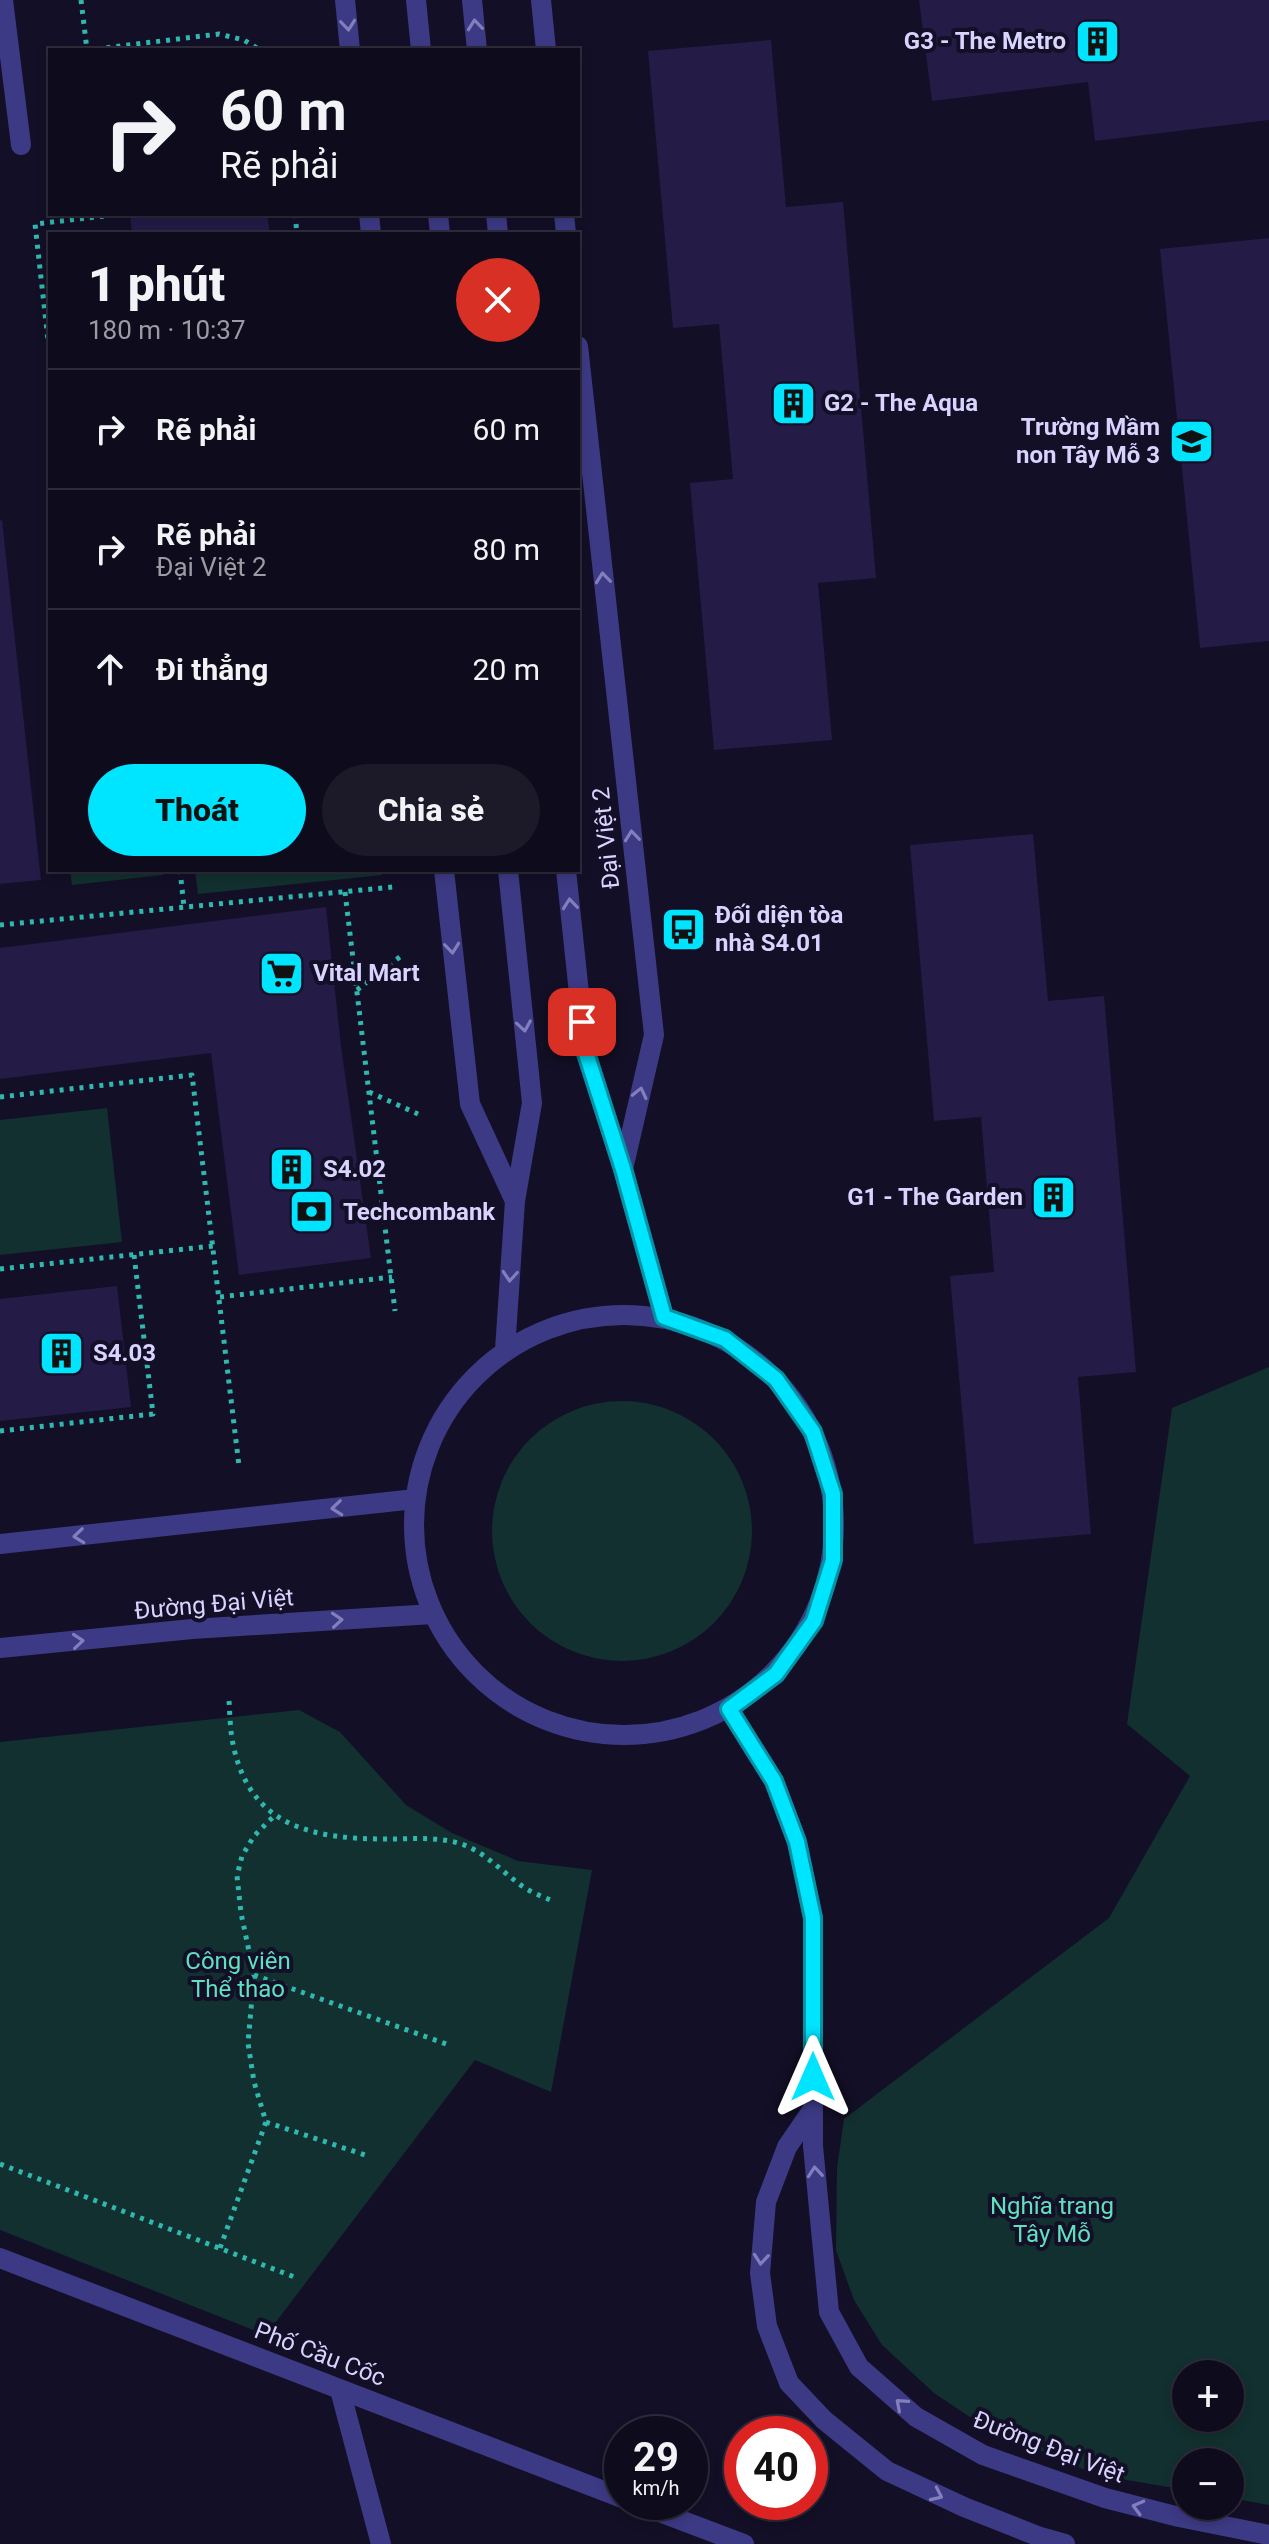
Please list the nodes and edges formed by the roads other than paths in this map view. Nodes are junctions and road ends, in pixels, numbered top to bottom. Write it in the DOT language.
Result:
graph roads {
  1 [pos="3,0"];
  2 [pos="345,0"];
  3 [pos="416,0"];
  4 [pos="472,0"];
  5 [pos="541,0"];
  6 [pos="350,48"];
  7 [pos="421,48"];
  8 [pos="477,48"];
  9 [pos="546,48"];
  10 [pos="21,145"];
  11 [pos="580,364"];
  12 [pos="444,872"];
  13 [pos="508,872"];
  14 [pos="566,872"];
  15 [pos="623,1169"];
  16 [pos="515,1201"];
  17 [pos="664,1317"];
  18 [pos="505,1350"];
  19 [pos="415,1499"];
  20 [pos="0,1544"];
  21 [pos="433,1614"];
  22 [pos="0,1648"];
  23 [pos="729,1709"];
  24 [pos="813,2109"];
  25 [pos="0,2258"];
  26 [pos="340,2390"];
  27 [pos="604,2491"];
  28 [pos="681,2520"];
  29 [pos="1269,2535"];
  30 [pos="381,2544"];
  31 [pos="744,2544"];
  32 [pos="1065,2544"];
  1 -- 10 [label="street"];
  2 -- 6 [label="street, one-way"];
  3 -- 7 [label="street"];
  8 -- 4 [label="street, one-way"];
  5 -- 9 [label="street"];
  15 -- 11 [label="street, Đại Việt 2, one-way"];
  12 -- 16 [label="street, one-way"];
  13 -- 16 [label="street, one-way"];
  15 -- 14 [label="street, one-way"];
  15 -- 17 [label="street, Đại Việt 2"];
  16 -- 18 [label="street, one-way"];
  17 -- 18 [label="street"];
  17 -- 23 [label="street"];
  18 -- 19 [label="street"];
  19 -- 20 [label="street, one-way"];
  19 -- 21 [label="street"];
  22 -- 21 [label="street, Đường Đại Việt, one-way"];
  21 -- 23 [label="street"];
  23 -- 24 [label="street, Đường Đại Việt"];
  29 -- 24 [label="street, Đường Đại Việt, one-way"];
  24 -- 32 [label="street, one-way"];
  25 -- 26 [label="street, Phố Cầu Cốc"];
  26 -- 27 [label="street, Phố Cầu Cốc"];
  26 -- 30 [label="street"];
  28 -- 31 [label="street"];
}
